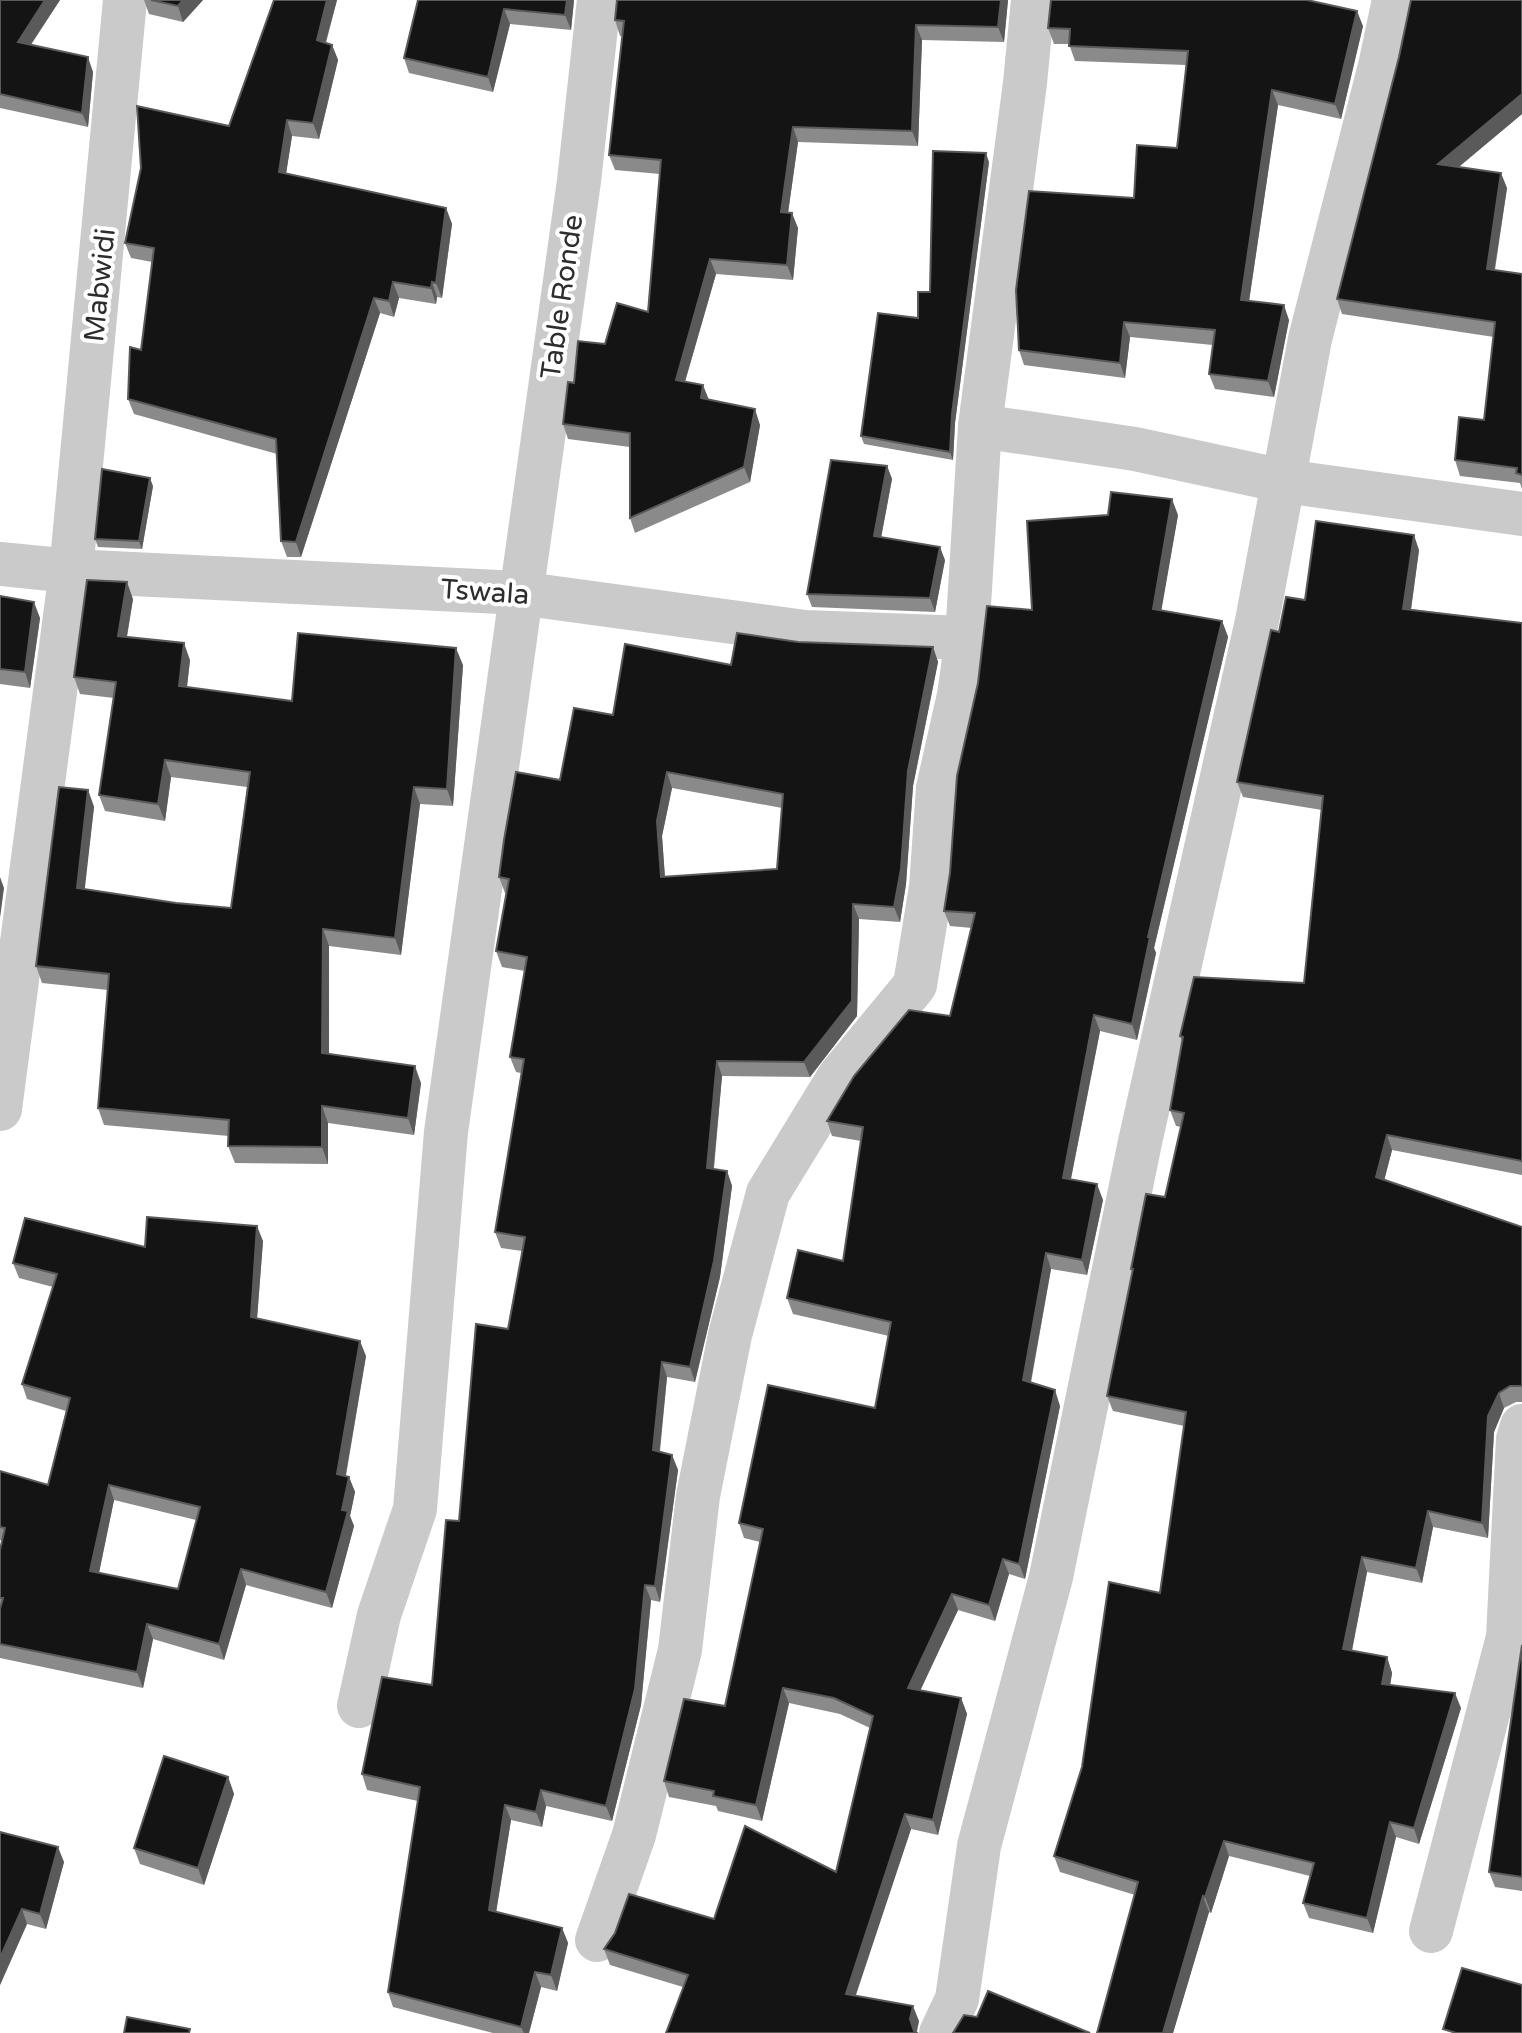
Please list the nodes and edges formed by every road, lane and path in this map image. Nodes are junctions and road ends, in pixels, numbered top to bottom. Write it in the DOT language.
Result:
graph roads {
  1 [pos="125,0"];
  2 [pos="599,0"];
  3 [pos="1033,0"];
  4 [pos="1394,0"];
  5 [pos="980,426"];
  6 [pos="1284,481"];
  7 [pos="1522,514"];
  8 [pos="0,564"];
  9 [pos="71,571"];
  10 [pos="519,593"];
  11 [pos="967,638"];
  12 [pos="0,1109"];
  13 [pos="1522,1426"];
  14 [pos="359,1706"];
  15 [pos="1431,1931"];
  16 [pos="597,1940"];
  17 [pos="941,2033"];
  1 -- 9 [label="street, Mabwidi"];
  2 -- 10 [label="street, Table Ronde"];
  3 -- 5 [label="street"];
  4 -- 6 [label="street"];
  5 -- 6 [label="street"];
  5 -- 11 [label="street"];
  6 -- 7 [label="street"];
  6 -- 17 [label="street"];
  8 -- 9 [label="street, Tswala"];
  9 -- 10 [label="street, Tswala"];
  9 -- 12 [label="street, Mabwidi"];
  10 -- 11 [label="street, Tswala"];
  10 -- 14 [label="street, Table Ronde"];
  11 -- 16 [label="street"];
  13 -- 15 [label="street"];
}
